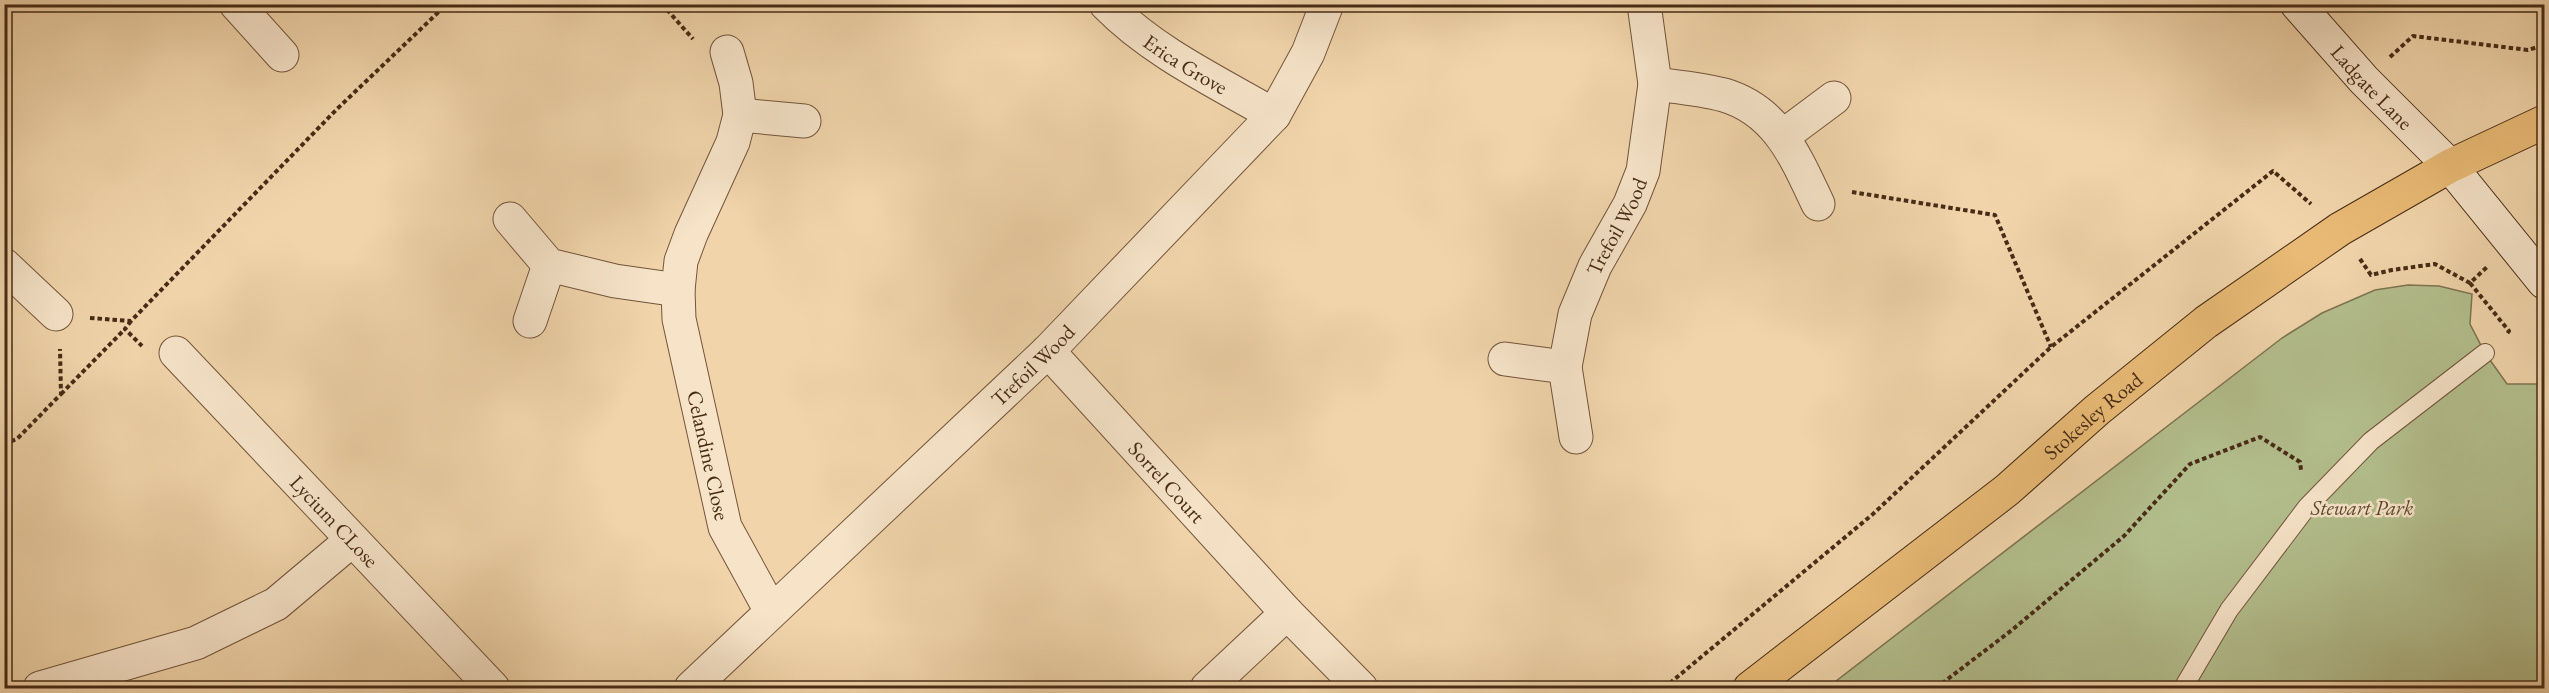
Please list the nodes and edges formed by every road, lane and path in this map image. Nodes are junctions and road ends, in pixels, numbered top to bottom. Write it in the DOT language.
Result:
graph roads {
  1 [pos="236,4"];
  2 [pos="447,4"];
  3 [pos="1106,4"];
  4 [pos="1327,4"];
  5 [pos="1644,4"];
  6 [pos="2297,4"];
  7 [pos="2544,45"];
  8 [pos="727,52"];
  9 [pos="282,55"];
  10 [pos="2364,80"];
  11 [pos="1655,84"];
  12 [pos="1834,98"];
  13 [pos="740,115"];
  14 [pos="1274,115"];
  15 [pos="804,121"];
  16 [pos="2544,122"];
  17 [pos="1783,136"];
  18 [pos="2450,166"];
  19 [pos="1818,204"];
  20 [pos="510,219"];
  21 [pos="2340,229"];
  22 [pos="2512,245"];
  23 [pos="4,265"];
  24 [pos="549,265"];
  25 [pos="2544,282"];
  26 [pos="2470,283"];
  27 [pos="678,290"];
  28 [pos="56,315"];
  29 [pos="530,321"];
  30 [pos="125,329"];
  31 [pos="2051,346"];
  32 [pos="1048,351"];
  33 [pos="176,353"];
  34 [pos="2485,353"];
  35 [pos="1505,359"];
  36 [pos="1565,367"];
  37 [pos="62,394"];
  38 [pos="1576,437"];
  39 [pos="4,444"];
  40 [pos="2307,507"];
  41 [pos="352,540"];
  42 [pos="771,610"];
  43 [pos="1287,613"];
  44 [pos="40,688"];
  45 [pos="493,688"];
  46 [pos="691,688"];
  47 [pos="1207,688"];
  48 [pos="1361,688"];
  49 [pos="1664,688"];
  50 [pos="1750,688"];
  51 [pos="1936,688"];
  52 [pos="2183,688"];
  1 -- 9 [label="street"];
  2 -- 28 [label="path"];
  3 -- 14 [label="street, Erica Grove"];
  4 -- 14 [label="street, Trefoil Wood"];
  5 -- 11 [label="street, Trefoil Wood"];
  6 -- 10 [label="street, Ladgate Lane"];
  7 -- 10 [label="path"];
  8 -- 13 [label="street"];
  10 -- 18 [label="street, Ladgate Lane"];
  11 -- 17 [label="street"];
  11 -- 36 [label="street, Trefoil Wood"];
  12 -- 17 [label="street"];
  13 -- 15 [label="street"];
  13 -- 27 [label="street, Celandine Close"];
  14 -- 32 [label="street, Trefoil Wood"];
  16 -- 18 [label="main road, Stokesley Road"];
  17 -- 19 [label="street"];
  18 -- 21 [label="main road, Stokesley Road"];
  18 -- 22 [label="street, Ladgate Lane"];
  19 -- 31 [label="path"];
  20 -- 24 [label="street"];
  21 -- 26 [label="path"];
  21 -- 31 [label="path"];
  21 -- 50 [label="main road, Stokesley Road"];
  22 -- 25 [label="street, Ladgate Lane"];
  22 -- 26 [label="path"];
  23 -- 28 [label="street"];
  24 -- 27 [label="street"];
  24 -- 29 [label="street"];
  26 -- 34 [label="path"];
  27 -- 42 [label="street, Celandine Close"];
  28 -- 37 [label="path"];
  30 -- 37 [label="path"];
  31 -- 49 [label="path"];
  32 -- 42 [label="street, Trefoil Wood"];
  32 -- 43 [label="street, Sorrel Court"];
  33 -- 41 [label="street, Lycium CLose"];
  34 -- 40 [label="lane"];
  35 -- 36 [label="street"];
  36 -- 38 [label="street, Trefoil Wood"];
  37 -- 39 [label="path"];
  40 -- 51 [label="path"];
  40 -- 52 [label="lane"];
  41 -- 44 [label="street"];
  41 -- 45 [label="street, Lycium CLose"];
  42 -- 46 [label="street, Trefoil Wood"];
  43 -- 47 [label="street"];
  43 -- 48 [label="street, Sorrel Court"];
}
